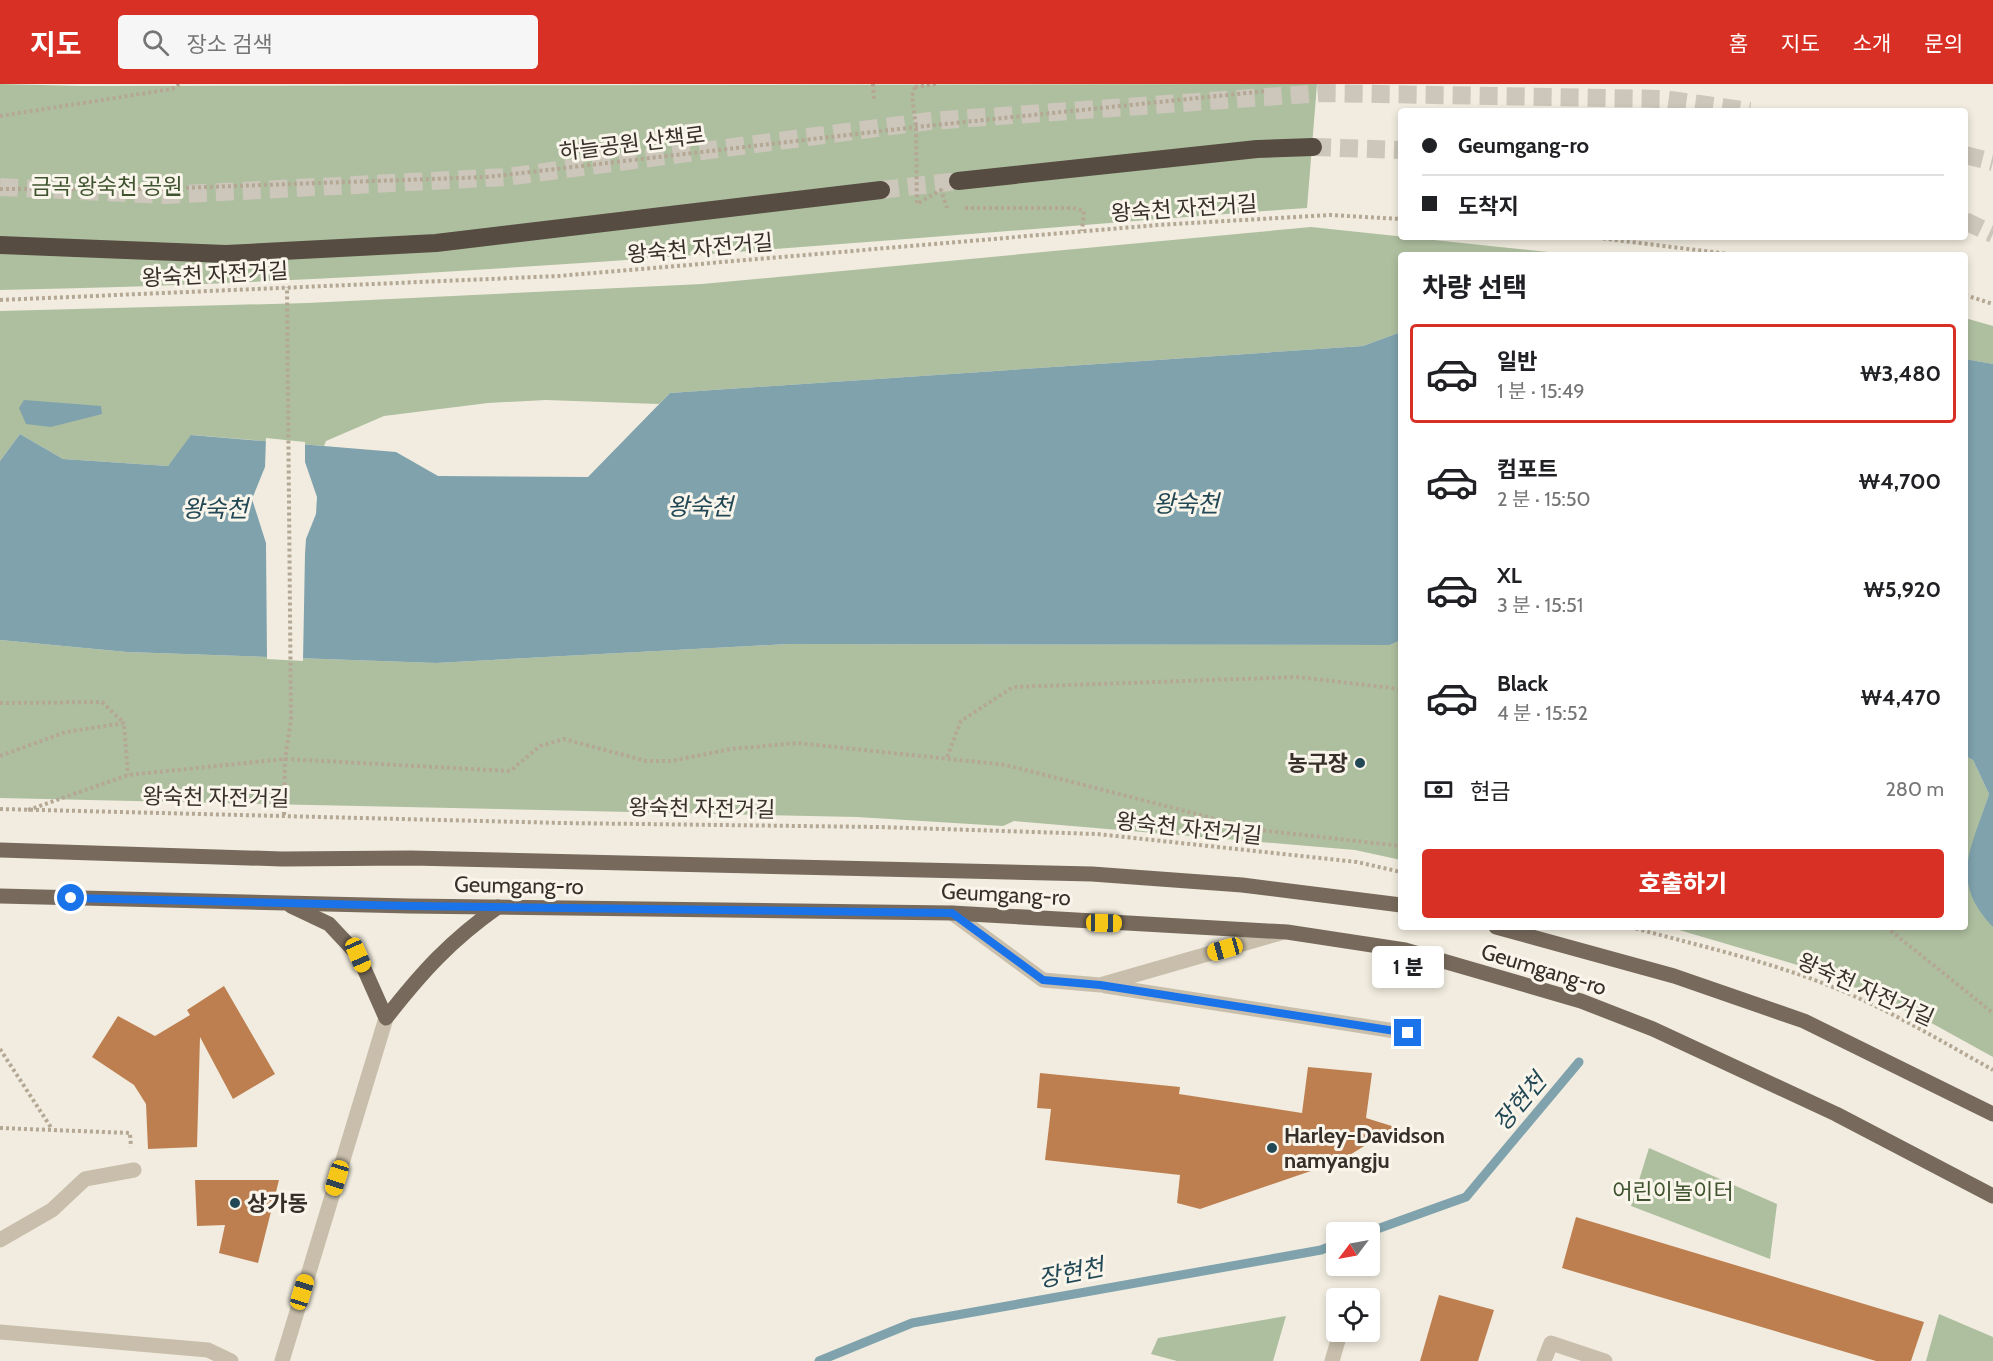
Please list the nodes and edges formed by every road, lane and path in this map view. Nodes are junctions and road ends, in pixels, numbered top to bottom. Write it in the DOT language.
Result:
graph roads {
  1 [pos="179,84"];
  2 [pos="873,84"];
  3 [pos="937,84"];
  4 [pos="1266,91"];
  5 [pos="874,101"];
  6 [pos="0,116"];
  7 [pos="916,127"];
  8 [pos="1313,147"];
  9 [pos="958,181"];
  10 [pos="0,189"];
  11 [pos="881,190"];
  12 [pos="1398,219"];
  13 [pos="1082,231"];
  14 [pos="1615,240"];
  15 [pos="0,245"];
  16 [pos="1713,252"];
  17 [pos="287,287"];
  18 [pos="1968,296"];
  19 [pos="0,300"];
  20 [pos="1993,304"];
  21 [pos="1398,689"];
  22 [pos="0,703"];
  23 [pos="124,723"];
  24 [pos="0,756"];
  25 [pos="947,757"];
  26 [pos="285,759"];
  27 [pos="128,775"];
  28 [pos="0,809"];
  29 [pos="28,810"];
  30 [pos="284,815"];
  31 [pos="1398,846"];
  32 [pos="0,850"];
  33 [pos="1398,871"];
  34 [pos="0,896"];
  35 [pos="285,903"];
  36 [pos="1398,905"];
  37 [pos="498,907"];
  38 [pos="952,913"];
  39 [pos="1510,930"];
  40 [pos="1641,930"];
  41 [pos="1890,930"];
  42 [pos="1287,932"];
  43 [pos="1100,985"];
  44 [pos="1993,1013"];
  45 [pos="386,1018"];
  46 [pos="1408,1033"];
  47 [pos="0,1049"];
  48 [pos="1993,1070"];
  49 [pos="1993,1114"];
  50 [pos="0,1128"];
  51 [pos="52,1130"];
  52 [pos="134,1170"];
  53 [pos="1993,1196"];
  54 [pos="0,1240"];
  55 [pos="0,1332"];
  56 [pos="1338,1342"];
  57 [pos="231,1361"];
  58 [pos="282,1361"];
  59 [pos="1332,1361"];
  60 [pos="1544,1361"];
  61 [pos="1605,1361"];
  1 -- 6 [label="path"];
  2 -- 5 [label="path"];
  3 -- 7 [label="path, bridge"];
  4 -- 7 [label="path, 하늘공원 산책로, bridge"];
  7 -- 10 [label="path, 하늘공원 산책로, bridge"];
  7 -- 13 [label="path, bridge"];
  8 -- 9 [label="highway"];
  11 -- 15 [label="highway"];
  12 -- 13 [label="path, 왕숙천 자전거길"];
  13 -- 17 [label="path, 왕숙천 자전거길"];
  14 -- 16 [label="path"];
  17 -- 19 [label="path, 왕숙천 자전거길"];
  17 -- 26 [label="path"];
  18 -- 20 [label="path"];
  21 -- 25 [label="path"];
  22 -- 23 [label="path"];
  23 -- 24 [label="path"];
  23 -- 27 [label="path"];
  25 -- 26 [label="path"];
  25 -- 31 [label="path"];
  26 -- 27 [label="path"];
  26 -- 30 [label="path"];
  27 -- 29 [label="path"];
  28 -- 29 [label="path, 왕숙천 자전거길"];
  29 -- 30 [label="path, 왕숙천 자전거길"];
  30 -- 33 [label="path, 왕숙천 자전거길"];
  32 -- 36 [label="main road, Geumgang-ro"];
  34 -- 35 [label="main road, Geumgang-ro"];
  35 -- 37 [label="main road, Geumgang-ro"];
  35 -- 45 [label="main road"];
  37 -- 38 [label="main road, Geumgang-ro"];
  37 -- 45 [label="main road"];
  38 -- 42 [label="main road, Geumgang-ro"];
  38 -- 43 [label="street"];
  39 -- 49 [label="main road, Geumgang-ro"];
  40 -- 48 [label="path, 왕숙천 자전거길"];
  41 -- 44 [label="path"];
  42 -- 43 [label="street"];
  42 -- 53 [label="main road, Geumgang-ro"];
  43 -- 46 [label="street"];
  45 -- 58 [label="street"];
  47 -- 51 [label="path"];
  50 -- 51 [label="path"];
  51 -- 52 [label="path"];
  52 -- 54 [label="street"];
  55 -- 57 [label="street"];
  56 -- 59 [label="street"];
  60 -- 61 [label="street"];
}
